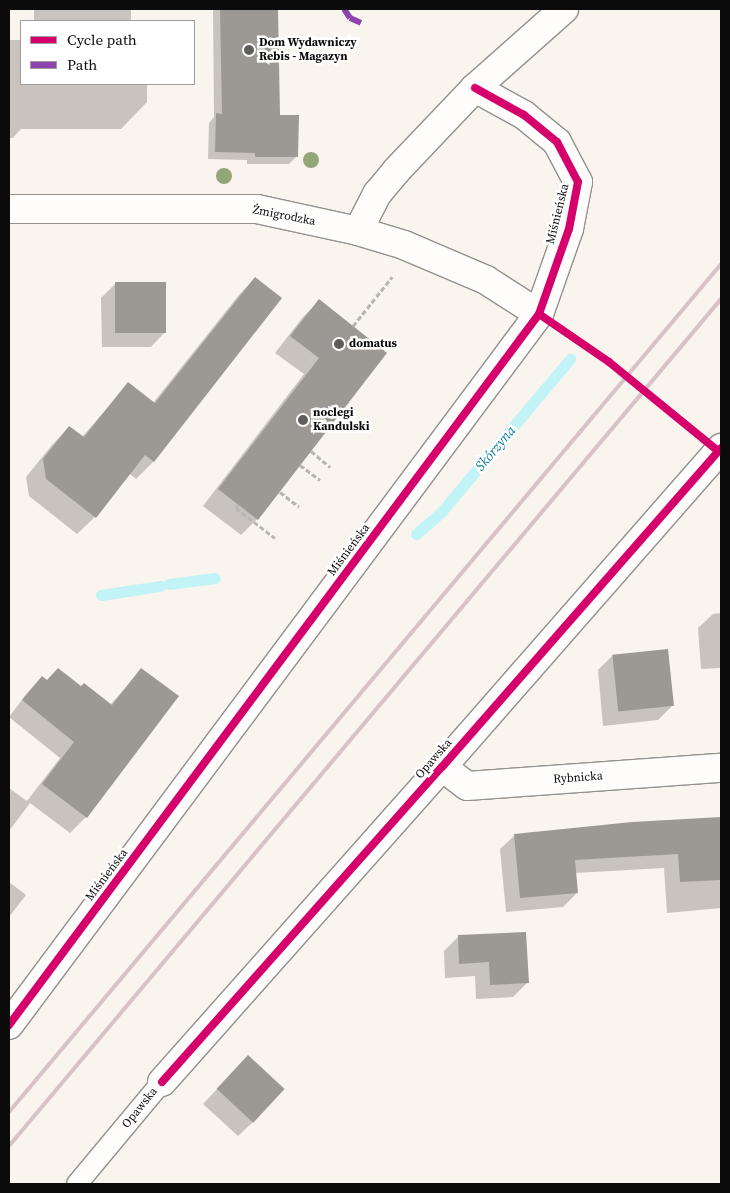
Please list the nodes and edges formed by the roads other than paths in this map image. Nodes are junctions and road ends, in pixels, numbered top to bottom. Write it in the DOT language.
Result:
graph roads {
  1 [pos="564,9"];
  2 [pos="475,88"];
  3 [pos="9,209"];
  4 [pos="358,231"];
  5 [pos="539,314"];
  6 [pos="721,448"];
  7 [pos="442,768"];
  8 [pos="721,768"];
  9 [pos="9,1024"];
  10 [pos="162,1082"];
  11 [pos="77,1184"];
  1 -- 2 [label="street"];
  2 -- 4 [label="street"];
  2 -- 5 [label="street, Miśnieńska"];
  3 -- 4 [label="street, Żmigrodzka"];
  4 -- 5 [label="street, Żmigrodzka"];
  5 -- 9 [label="street, Miśnieńska"];
  6 -- 7 [label="street, Opawska"];
  7 -- 8 [label="street, Rybnicka"];
  7 -- 10 [label="street, Opawska"];
  10 -- 11 [label="lane, Opawska"];
}
